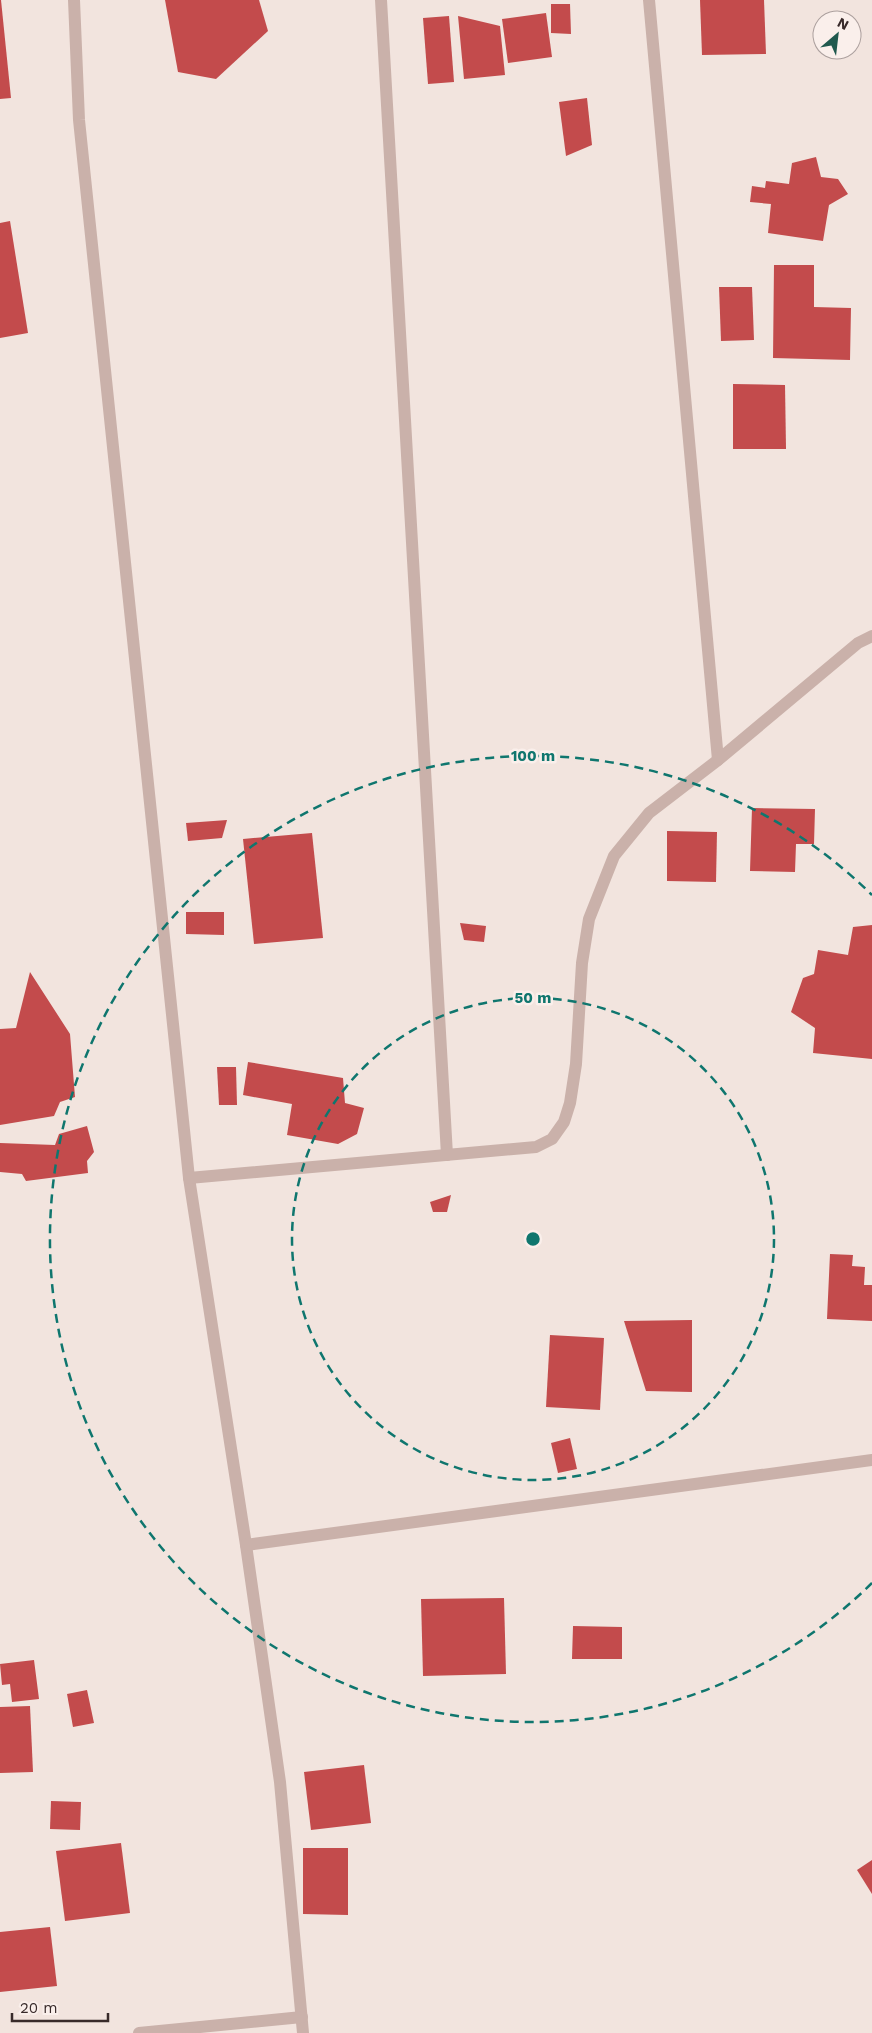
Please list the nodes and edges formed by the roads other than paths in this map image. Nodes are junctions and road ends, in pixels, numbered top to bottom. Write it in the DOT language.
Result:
graph roads {
  1 [pos="74,0"];
  2 [pos="380,0"];
  3 [pos="649,0"];
  4 [pos="872,636"];
  5 [pos="718,760"];
  6 [pos="447,1156"];
  7 [pos="189,1178"];
  8 [pos="872,1460"];
  9 [pos="246,1545"];
  10 [pos="302,2017"];
  11 [pos="139,2033"];
  12 [pos="303,2033"];
  1 -- 7 [label="street"];
  2 -- 6 [label="street"];
  3 -- 5 [label="street"];
  4 -- 5 [label="street"];
  5 -- 6 [label="street"];
  6 -- 7 [label="street"];
  7 -- 9 [label="street"];
  8 -- 9 [label="street"];
  9 -- 10 [label="street"];
  10 -- 11 [label="street"];
  10 -- 12 [label="street"];
}
